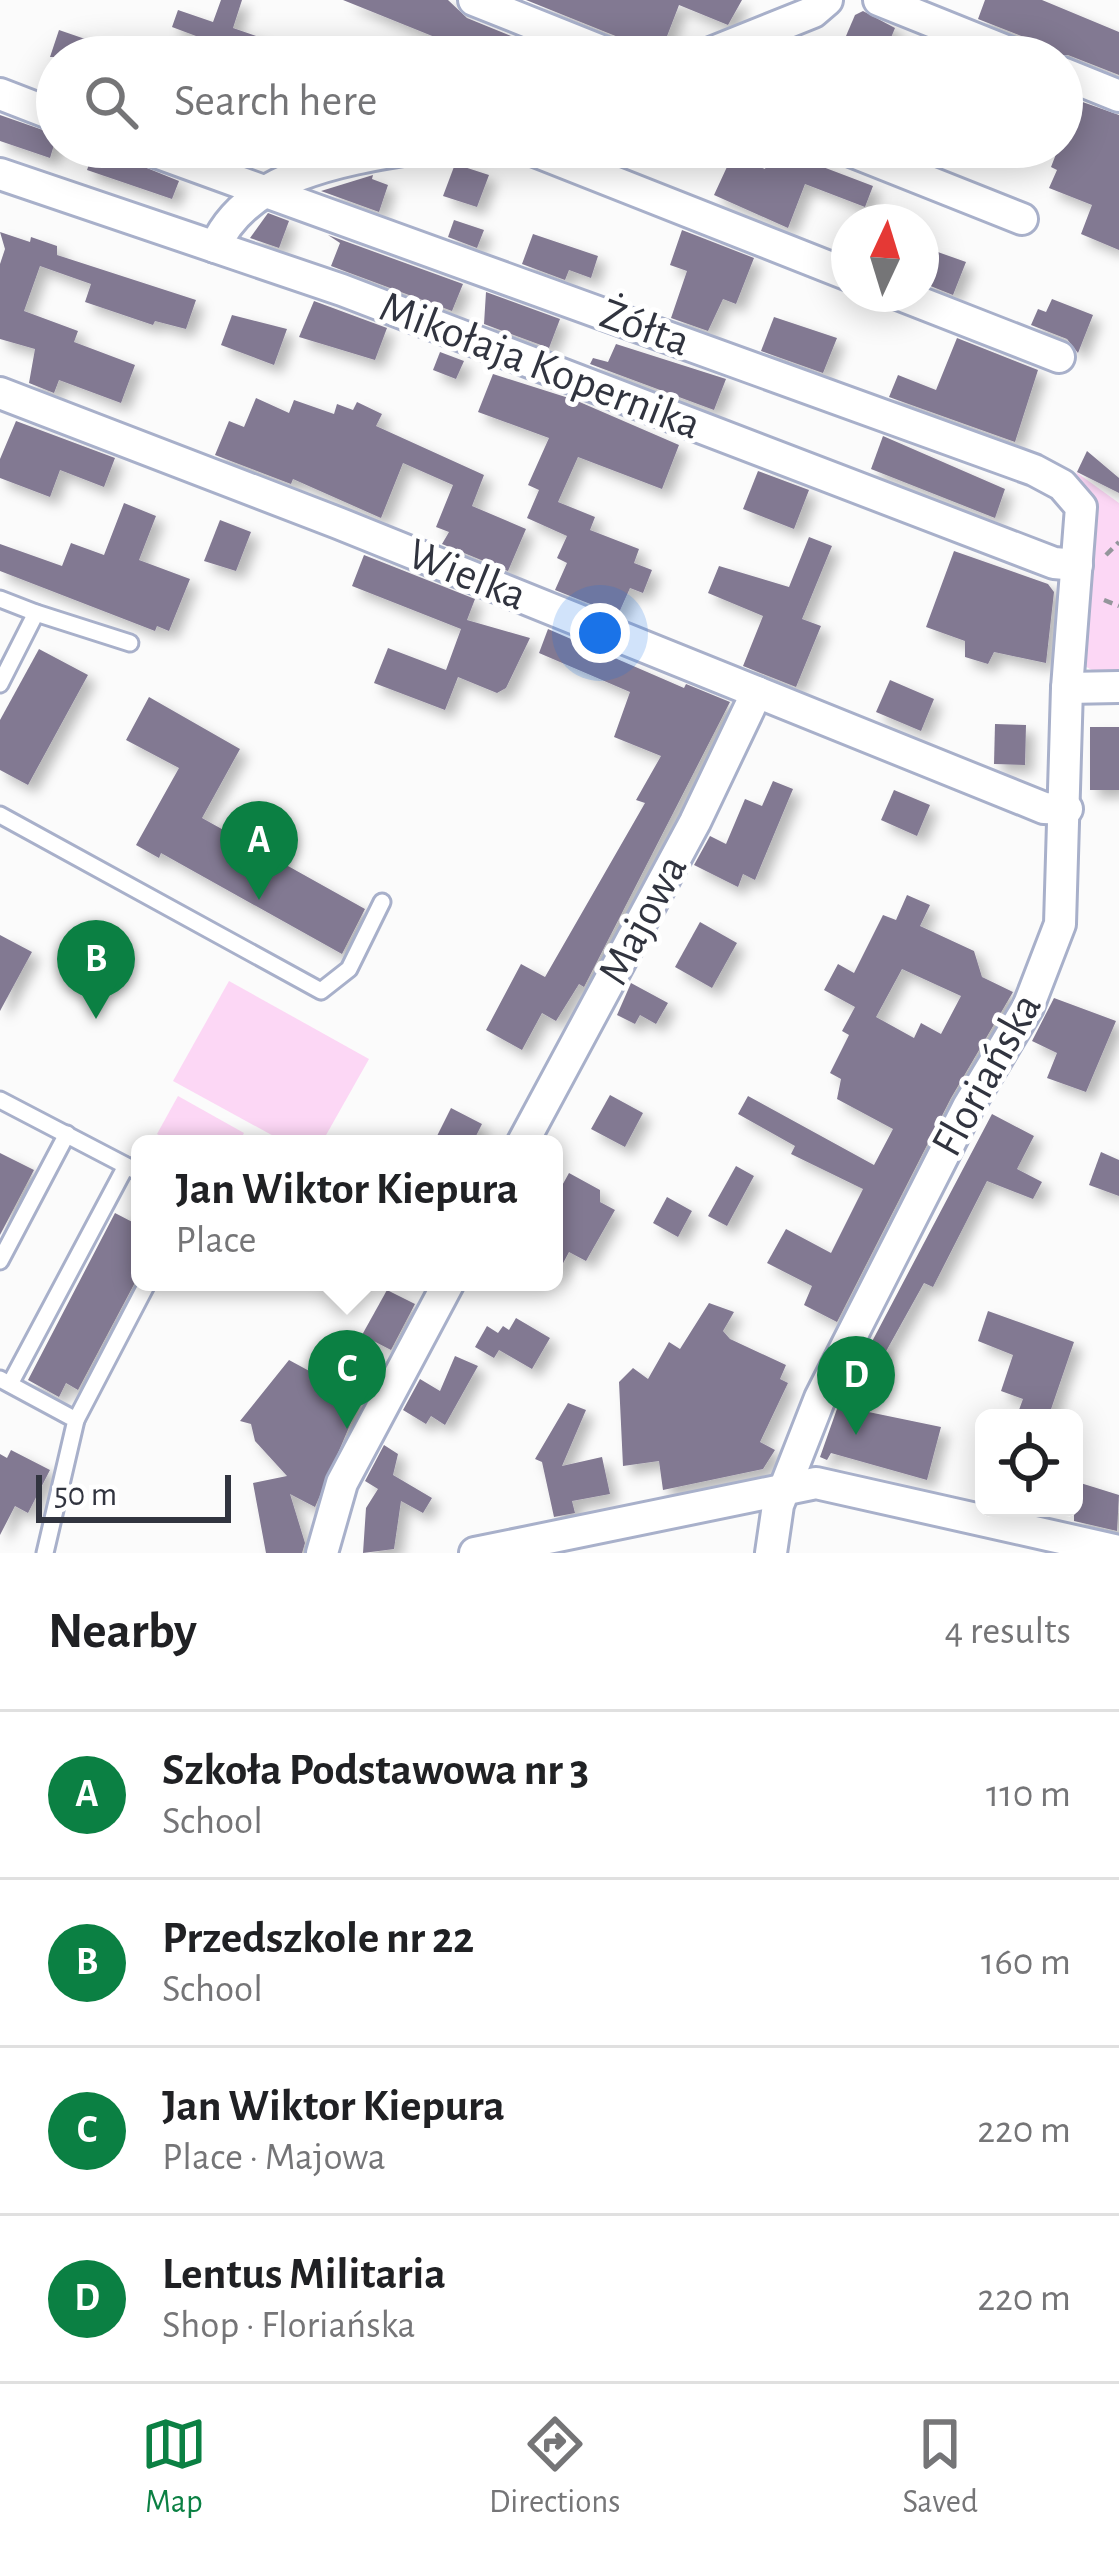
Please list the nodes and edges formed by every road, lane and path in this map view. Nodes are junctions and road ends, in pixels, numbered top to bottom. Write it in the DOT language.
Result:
graph roads {
  1 [pos="474,0"];
  2 [pos="827,0"];
  3 [pos="879,0"];
  4 [pos="564,36"];
  5 [pos="753,36"];
  6 [pos="969,36"];
  7 [pos="1083,81"];
  8 [pos="0,94"];
  9 [pos="1119,96"];
  10 [pos="36,108"];
  11 [pos="199,168"];
  12 [pos="330,168"];
  13 [pos="579,168"];
  14 [pos="894,168"];
  15 [pos="0,174"];
  16 [pos="264,192"];
  17 [pos="1022,219"];
  18 [pos="215,247"];
  19 [pos="831,267"];
  20 [pos="939,310"];
  21 [pos="1059,357"];
  22 [pos="0,393"];
  23 [pos="1077,565"];
  24 [pos="0,599"];
  25 [pos="36,613"];
  26 [pos="130,643"];
  27 [pos="0,683"];
  28 [pos="1119,687"];
  29 [pos="1067,688"];
  30 [pos="757,692"];
  31 [pos="1067,809"];
  32 [pos="0,814"];
  33 [pos="382,902"];
  34 [pos="0,1100"];
  35 [pos="67,1135"];
  36 [pos="527,1135"];
  37 [pos="131,1168"];
  38 [pos="131,1172"];
  39 [pos="0,1262"];
  40 [pos="143,1291"];
  41 [pos="443,1291"];
  42 [pos="5,1381"];
  43 [pos="76,1420"];
  44 [pos="786,1487"];
  45 [pos="1119,1551"];
  46 [pos="45,1553"];
  47 [pos="322,1553"];
  48 [pos="476,1553"];
  49 [pos="771,1553"];
  1 -- 4 [label="street"];
  2 -- 5 [label="street"];
  3 -- 6 [label="street"];
  7 -- 9 [label="street"];
  8 -- 10 [label="street"];
  11 -- 16 [label="street, Żółta"];
  12 -- 16 [label="street"];
  13 -- 19 [label="street"];
  14 -- 17 [label="street"];
  15 -- 18 [label="street, Mikołaja Kopernika"];
  16 -- 18 [label="street"];
  16 -- 23 [label="street, Żółta"];
  18 -- 23 [label="street, Mikołaja Kopernika"];
  20 -- 21 [label="street"];
  22 -- 30 [label="street, Wielka"];
  23 -- 29 [label="street, Floriańska"];
  24 -- 25 [label="lane"];
  25 -- 26 [label="lane"];
  25 -- 27 [label="lane"];
  28 -- 29 [label="street"];
  29 -- 31 [label="street, Floriańska"];
  30 -- 31 [label="street, Wielka"];
  30 -- 36 [label="street, Majowa"];
  31 -- 44 [label="street, Floriańska"];
  32 -- 33 [label="lane"];
  34 -- 35 [label="lane"];
  35 -- 37 [label="lane"];
  35 -- 39 [label="lane"];
  38 -- 42 [label="lane"];
  40 -- 43 [label="lane"];
  41 -- 47 [label="street"];
  42 -- 43 [label="lane"];
  43 -- 46 [label="lane"];
  44 -- 45 [label="street"];
  44 -- 48 [label="street"];
  44 -- 49 [label="street, Floriańska"];
}
